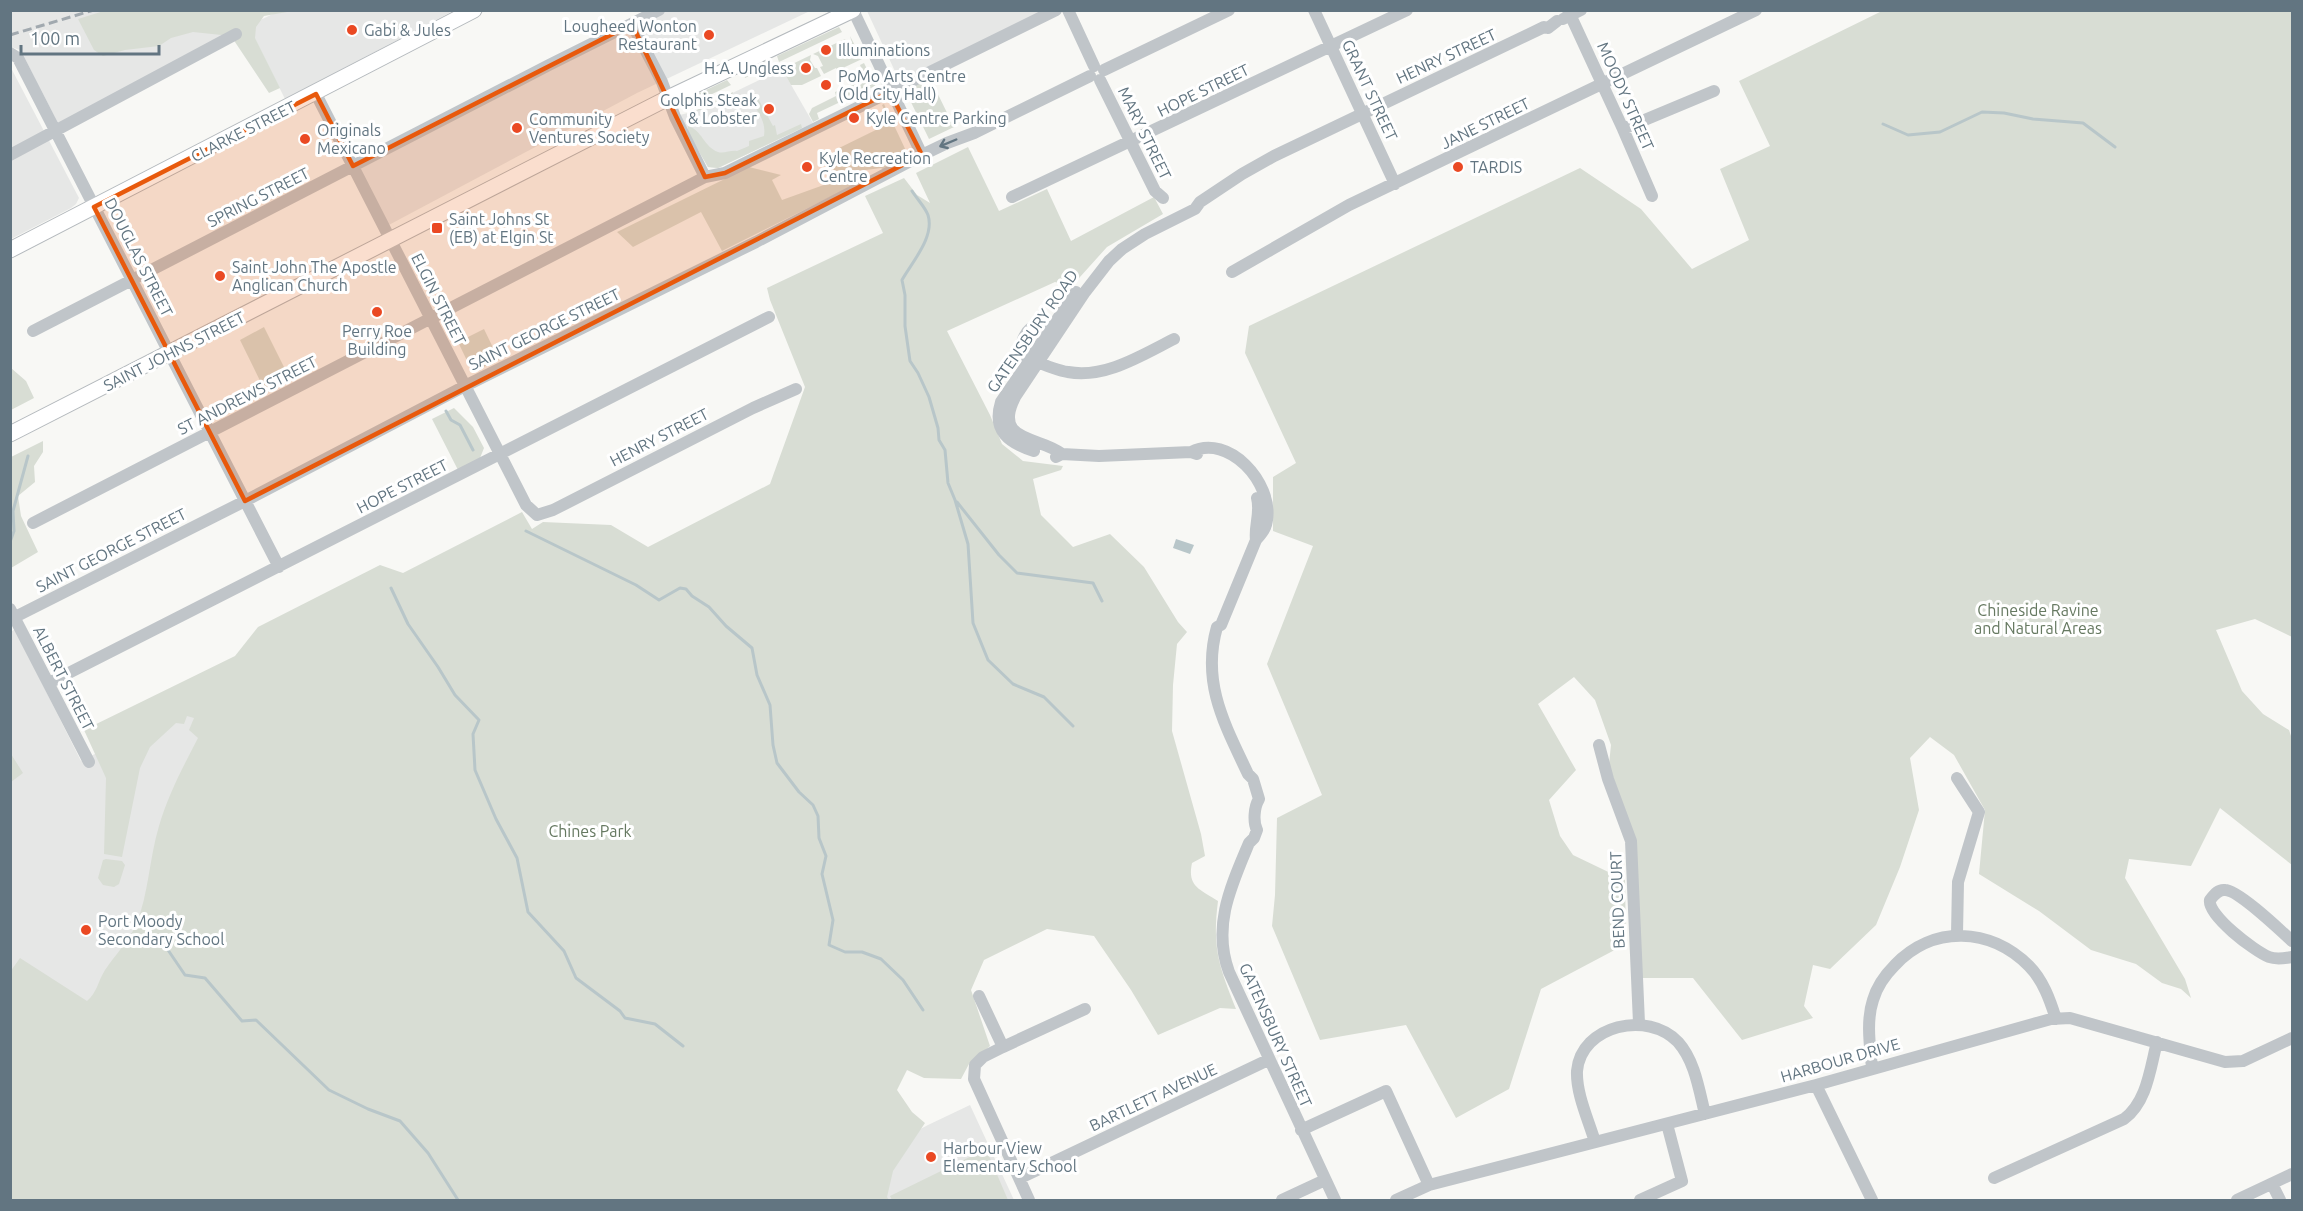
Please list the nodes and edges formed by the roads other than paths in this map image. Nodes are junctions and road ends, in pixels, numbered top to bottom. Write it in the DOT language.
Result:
graph roads {
  1 [pos="474,10"];
  2 [pos="659,10"];
  3 [pos="1056,10"];
  4 [pos="1068,10"];
  5 [pos="1229,10"];
  6 [pos="1314,10"];
  7 [pos="1407,10"];
  8 [pos="1756,10"];
  9 [pos="853,11"];
  10 [pos="1573,12"];
  11 [pos="632,24"];
  12 [pos="236,34"];
  13 [pos="1332,47"];
  14 [pos="14,55"];
  15 [pos="1097,73"];
  16 [pos="1603,84"];
  17 [pos="1714,91"];
  18 [pos="890,92"];
  19 [pos="316,94"];
  20 [pos="668,98"];
  21 [pos="1362,114"];
  22 [pos="1623,129"];
  23 [pos="56,132"];
  24 [pos="1131,142"];
  25 [pos="10,155"];
  26 [pos="921,155"];
  27 [pos="1264,160"];
  28 [pos="353,166"];
  29 [pos="705,177"];
  30 [pos="1395,184"];
  31 [pos="1652,196"];
  32 [pos="1012,197"];
  33 [pos="1163,198"];
  34 [pos="94,207"];
  35 [pos="391,240"];
  36 [pos="10,250"];
  37 [pos="1109,261"];
  38 [pos="1232,272"];
  39 [pos="132,281"];
  40 [pos="769,317"];
  41 [pos="431,319"];
  42 [pos="33,331"];
  43 [pos="1174,339"];
  44 [pos="170,353"];
  45 [pos="1035,360"];
  46 [pos="465,386"];
  47 [pos="796,389"];
  48 [pos="209,433"];
  49 [pos="10,434"];
  50 [pos="500,455"];
  51 [pos="245,501"];
  52 [pos="537,515"];
  53 [pos="33,523"];
  54 [pos="279,567"];
  55 [pos="13,613"];
  56 [pos="49,683"];
  57 [pos="1599,745"];
  58 [pos="88,762"];
  59 [pos="1957,778"];
  60 [pos="1249,843"];
  61 [pos="1957,934"];
  62 [pos="2292,941"];
  63 [pos="2292,957"];
  64 [pos="979,996"];
  65 [pos="1085,1010"];
  66 [pos="2056,1018"];
  67 [pos="1639,1023"];
  68 [pos="2292,1038"];
  69 [pos="2157,1042"];
  70 [pos="1003,1047"];
  71 [pos="1268,1060"];
  72 [pos="1872,1068"];
  73 [pos="1816,1085"];
  74 [pos="1705,1114"];
  75 [pos="1667,1124"];
  76 [pos="1301,1130"];
  77 [pos="1595,1142"];
  78 [pos="2292,1174"];
  79 [pos="1020,1178"];
  80 [pos="1994,1179"];
  81 [pos="1324,1180"];
  82 [pos="2272,1184"];
  83 [pos="1429,1185"];
  84 [pos="1029,1200"];
  85 [pos="1282,1200"];
  86 [pos="1335,1200"];
  87 [pos="1396,1200"];
  88 [pos="1640,1200"];
  89 [pos="1872,1200"];
  90 [pos="2237,1200"];
  91 [pos="2280,1200"];
  1 -- 19 [label="main road, CLARKE STREET"];
  2 -- 11 [label="street, SPRING STREET"];
  3 -- 18 [label="street, ST ANDREWS STREET"];
  4 -- 15 [label="street, MARY STREET"];
  5 -- 15 [label="street, SAINT GEORGE STREET"];
  6 -- 13 [label="street, GRANT STREET"];
  7 -- 13 [label="street, HOPE STREET"];
  8 -- 16 [label="street, JANE STREET"];
  9 -- 18 [label="street"];
  9 -- 20 [label="main road, SAINT JOHNS STREET"];
  10 -- 16 [label="street, MOODY STREET"];
  10 -- 21 [label="street, HENRY STREET"];
  11 -- 20 [label="street"];
  11 -- 28 [label="street, SPRING STREET"];
  12 -- 23 [label="street"];
  13 -- 21 [label="street, GRANT STREET"];
  13 -- 24 [label="street, HOPE STREET"];
  14 -- 23 [label="street, DOUGLAS STREET"];
  15 -- 24 [label="street, MARY STREET"];
  15 -- 26 [label="street, SAINT GEORGE STREET, one-way"];
  16 -- 22 [label="street, MOODY STREET"];
  16 -- 30 [label="street, JANE STREET"];
  17 -- 22 [label="street"];
  18 -- 26 [label="street"];
  18 -- 29 [label="street, ST ANDREWS STREET"];
  19 -- 28 [label="street, ELGIN STREET"];
  19 -- 34 [label="main road, CLARKE STREET"];
  20 -- 29 [label="street"];
  20 -- 35 [label="main road, SAINT JOHNS STREET"];
  21 -- 27 [label="street, HENRY STREET"];
  21 -- 30 [label="street, GRANT STREET"];
  22 -- 31 [label="street, MOODY STREET"];
  23 -- 25 [label="street"];
  23 -- 34 [label="street, DOUGLAS STREET"];
  24 -- 32 [label="street, HOPE STREET"];
  24 -- 33 [label="street, MARY STREET"];
  26 -- 46 [label="street, SAINT GEORGE STREET"];
  27 -- 37 [label="street, GATENSBURY ROAD"];
  28 -- 35 [label="street, ELGIN STREET"];
  28 -- 39 [label="street, SPRING STREET"];
  29 -- 41 [label="street, ST ANDREWS STREET"];
  30 -- 38 [label="street, JANE STREET"];
  34 -- 36 [label="main road, CLARKE STREET"];
  34 -- 39 [label="street, DOUGLAS STREET"];
  35 -- 41 [label="street, ELGIN STREET"];
  35 -- 44 [label="main road, SAINT JOHNS STREET"];
  37 -- 45 [label="street, GATENSBURY ROAD"];
  37 -- 45 [label="street, GATENSBURY ROAD"];
  39 -- 42 [label="street, SPRING STREET"];
  39 -- 44 [label="street, DOUGLAS STREET"];
  40 -- 50 [label="street, HOPE STREET"];
  41 -- 46 [label="street, ELGIN STREET"];
  41 -- 48 [label="street, ST ANDREWS STREET"];
  43 -- 45 [label="street"];
  44 -- 48 [label="street, DOUGLAS STREET"];
  44 -- 49 [label="main road, SAINT JOHNS STREET"];
  45 -- 60 [label="street, GATENSBURY ROAD"];
  46 -- 50 [label="street, ELGIN STREET"];
  46 -- 51 [label="street, SAINT GEORGE STREET"];
  47 -- 52 [label="street, HENRY STREET"];
  48 -- 51 [label="street, DOUGLAS STREET"];
  48 -- 53 [label="street, ST ANDREWS STREET"];
  50 -- 52 [label="street, ELGIN STREET"];
  50 -- 54 [label="street, HOPE STREET"];
  51 -- 54 [label="street, DOUGLAS STREET"];
  51 -- 55 [label="street, SAINT GEORGE STREET"];
  54 -- 56 [label="street, HOPE STREET"];
  55 -- 56 [label="street, ALBERT STREET"];
  56 -- 58 [label="street, ALBERT STREET"];
  57 -- 67 [label="street, BEND COURT"];
  59 -- 61 [label="street"];
  60 -- 71 [label="street, GATENSBURY STREET"];
  61 -- 66 [label="street"];
  61 -- 72 [label="street"];
  62 -- 63 [label="street"];
  64 -- 70 [label="street"];
  65 -- 70 [label="street"];
  66 -- 69 [label="street, HARBOUR DRIVE"];
  66 -- 72 [label="street, HARBOUR DRIVE"];
  67 -- 74 [label="street"];
  67 -- 77 [label="street"];
  68 -- 69 [label="street, HARBOUR DRIVE"];
  69 -- 80 [label="street"];
  70 -- 79 [label="street"];
  71 -- 76 [label="street, GATENSBURY STREET"];
  71 -- 79 [label="street, BARTLETT AVENUE"];
  72 -- 73 [label="street, HARBOUR DRIVE"];
  73 -- 74 [label="street, HARBOUR DRIVE"];
  73 -- 89 [label="street"];
  74 -- 75 [label="street, HARBOUR DRIVE"];
  75 -- 77 [label="street, HARBOUR DRIVE"];
  75 -- 88 [label="street"];
  76 -- 81 [label="street, GATENSBURY STREET"];
  76 -- 83 [label="street"];
  77 -- 83 [label="street, HARBOUR DRIVE"];
  78 -- 82 [label="street"];
  79 -- 84 [label="street"];
  81 -- 85 [label="street"];
  81 -- 86 [label="street, GATENSBURY STREET"];
  82 -- 90 [label="street"];
  82 -- 91 [label="street"];
  83 -- 87 [label="street, HARBOUR DRIVE"];
}
